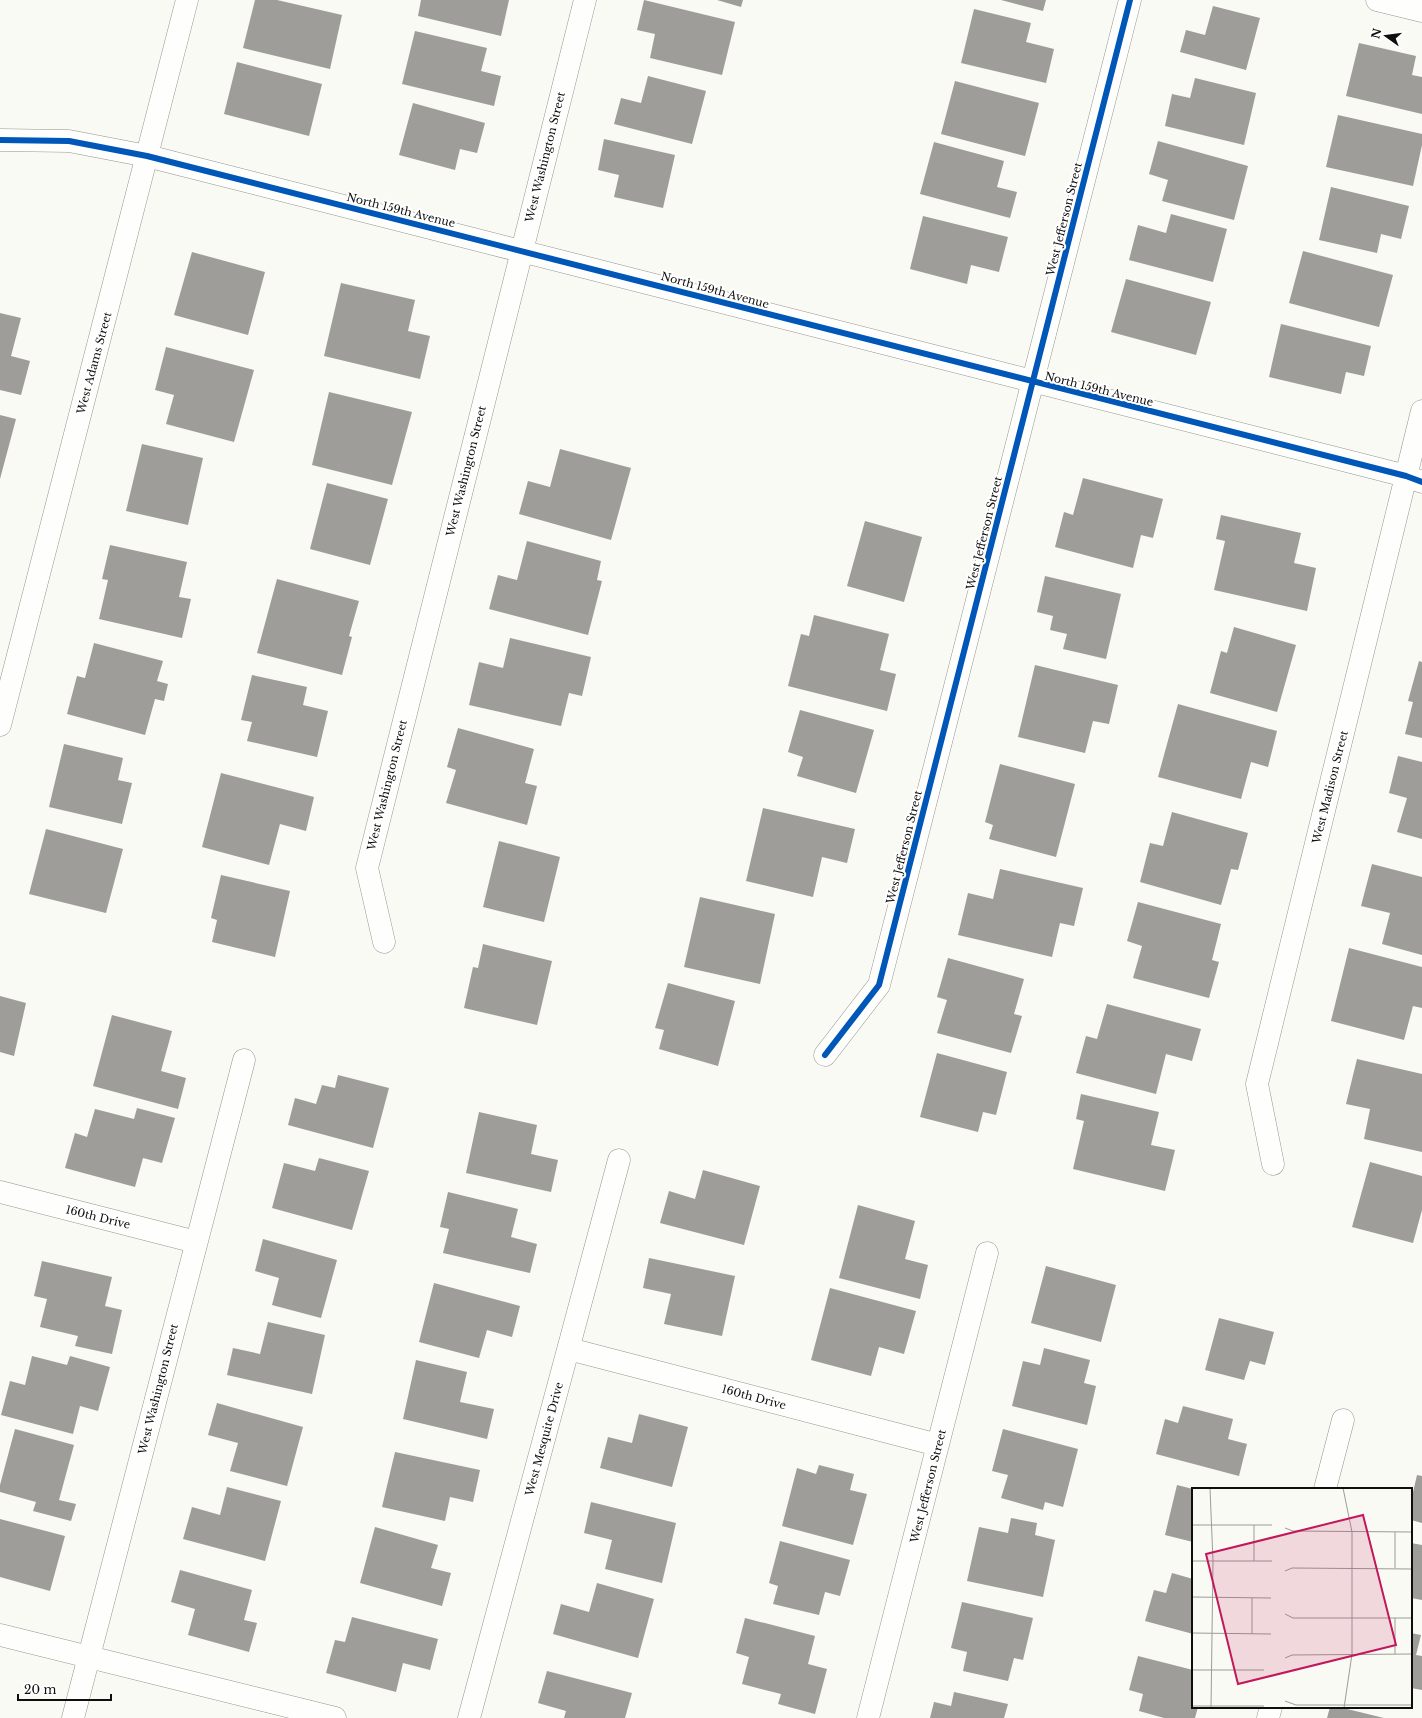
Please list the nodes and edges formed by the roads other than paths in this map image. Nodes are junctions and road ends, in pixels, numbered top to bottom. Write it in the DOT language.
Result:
graph roads {
  1 [pos="187,0"];
  2 [pos="585,0"];
  3 [pos="1130,0"];
  4 [pos="1377,0"];
  5 [pos="1422,11"];
  6 [pos="0,140"];
  7 [pos="147,156"];
  8 [pos="521,250"];
  9 [pos="1033,383"];
  10 [pos="1422,412"];
  11 [pos="1414,480"];
  12 [pos="0,725"];
  13 [pos="384,942"];
  14 [pos="825,1055"];
  15 [pos="244,1060"];
  16 [pos="619,1160"];
  17 [pos="1273,1164"];
  18 [pos="0,1192"];
  19 [pos="196,1242"];
  20 [pos="987,1254"];
  21 [pos="569,1349"];
  22 [pos="1343,1420"];
  23 [pos="938,1445"];
  24 [pos="1325,1488"];
  25 [pos="0,1635"];
  26 [pos="89,1657"];
  27 [pos="1271,1708"];
  28 [pos="74,1718"];
  29 [pos="335,1718"];
  30 [pos="469,1718"];
  31 [pos="868,1718"];
  32 [pos="1268,1718"];
  1 -- 7 [label="street, West Adams Street"];
  2 -- 8 [label="street, West Washington Street"];
  3 -- 9 [label="street, West Jefferson Street"];
  4 -- 5 [label="street"];
  6 -- 7 [label="street, North 159th Avenue"];
  7 -- 8 [label="street, North 159th Avenue"];
  7 -- 12 [label="street, West Adams Street"];
  8 -- 9 [label="street, North 159th Avenue"];
  8 -- 13 [label="street, West Washington Street"];
  9 -- 11 [label="street, North 159th Avenue"];
  9 -- 14 [label="street, West Jefferson Street"];
  10 -- 11 [label="street, West Madison Street"];
  11 -- 17 [label="street, West Madison Street"];
  15 -- 19 [label="street, West Washington Street"];
  16 -- 21 [label="street, West Mesquite Drive"];
  18 -- 19 [label="street, 160th Drive"];
  19 -- 26 [label="street, West Washington Street"];
  20 -- 23 [label="street, West Jefferson Street"];
  21 -- 23 [label="street, 160th Drive"];
  21 -- 30 [label="street, West Mesquite Drive"];
  22 -- 24 [label="street"];
  23 -- 31 [label="street, West Jefferson Street"];
  25 -- 26 [label="street"];
  26 -- 28 [label="street, West Washington Street"];
  26 -- 29 [label="street"];
  27 -- 32 [label="street"];
}
